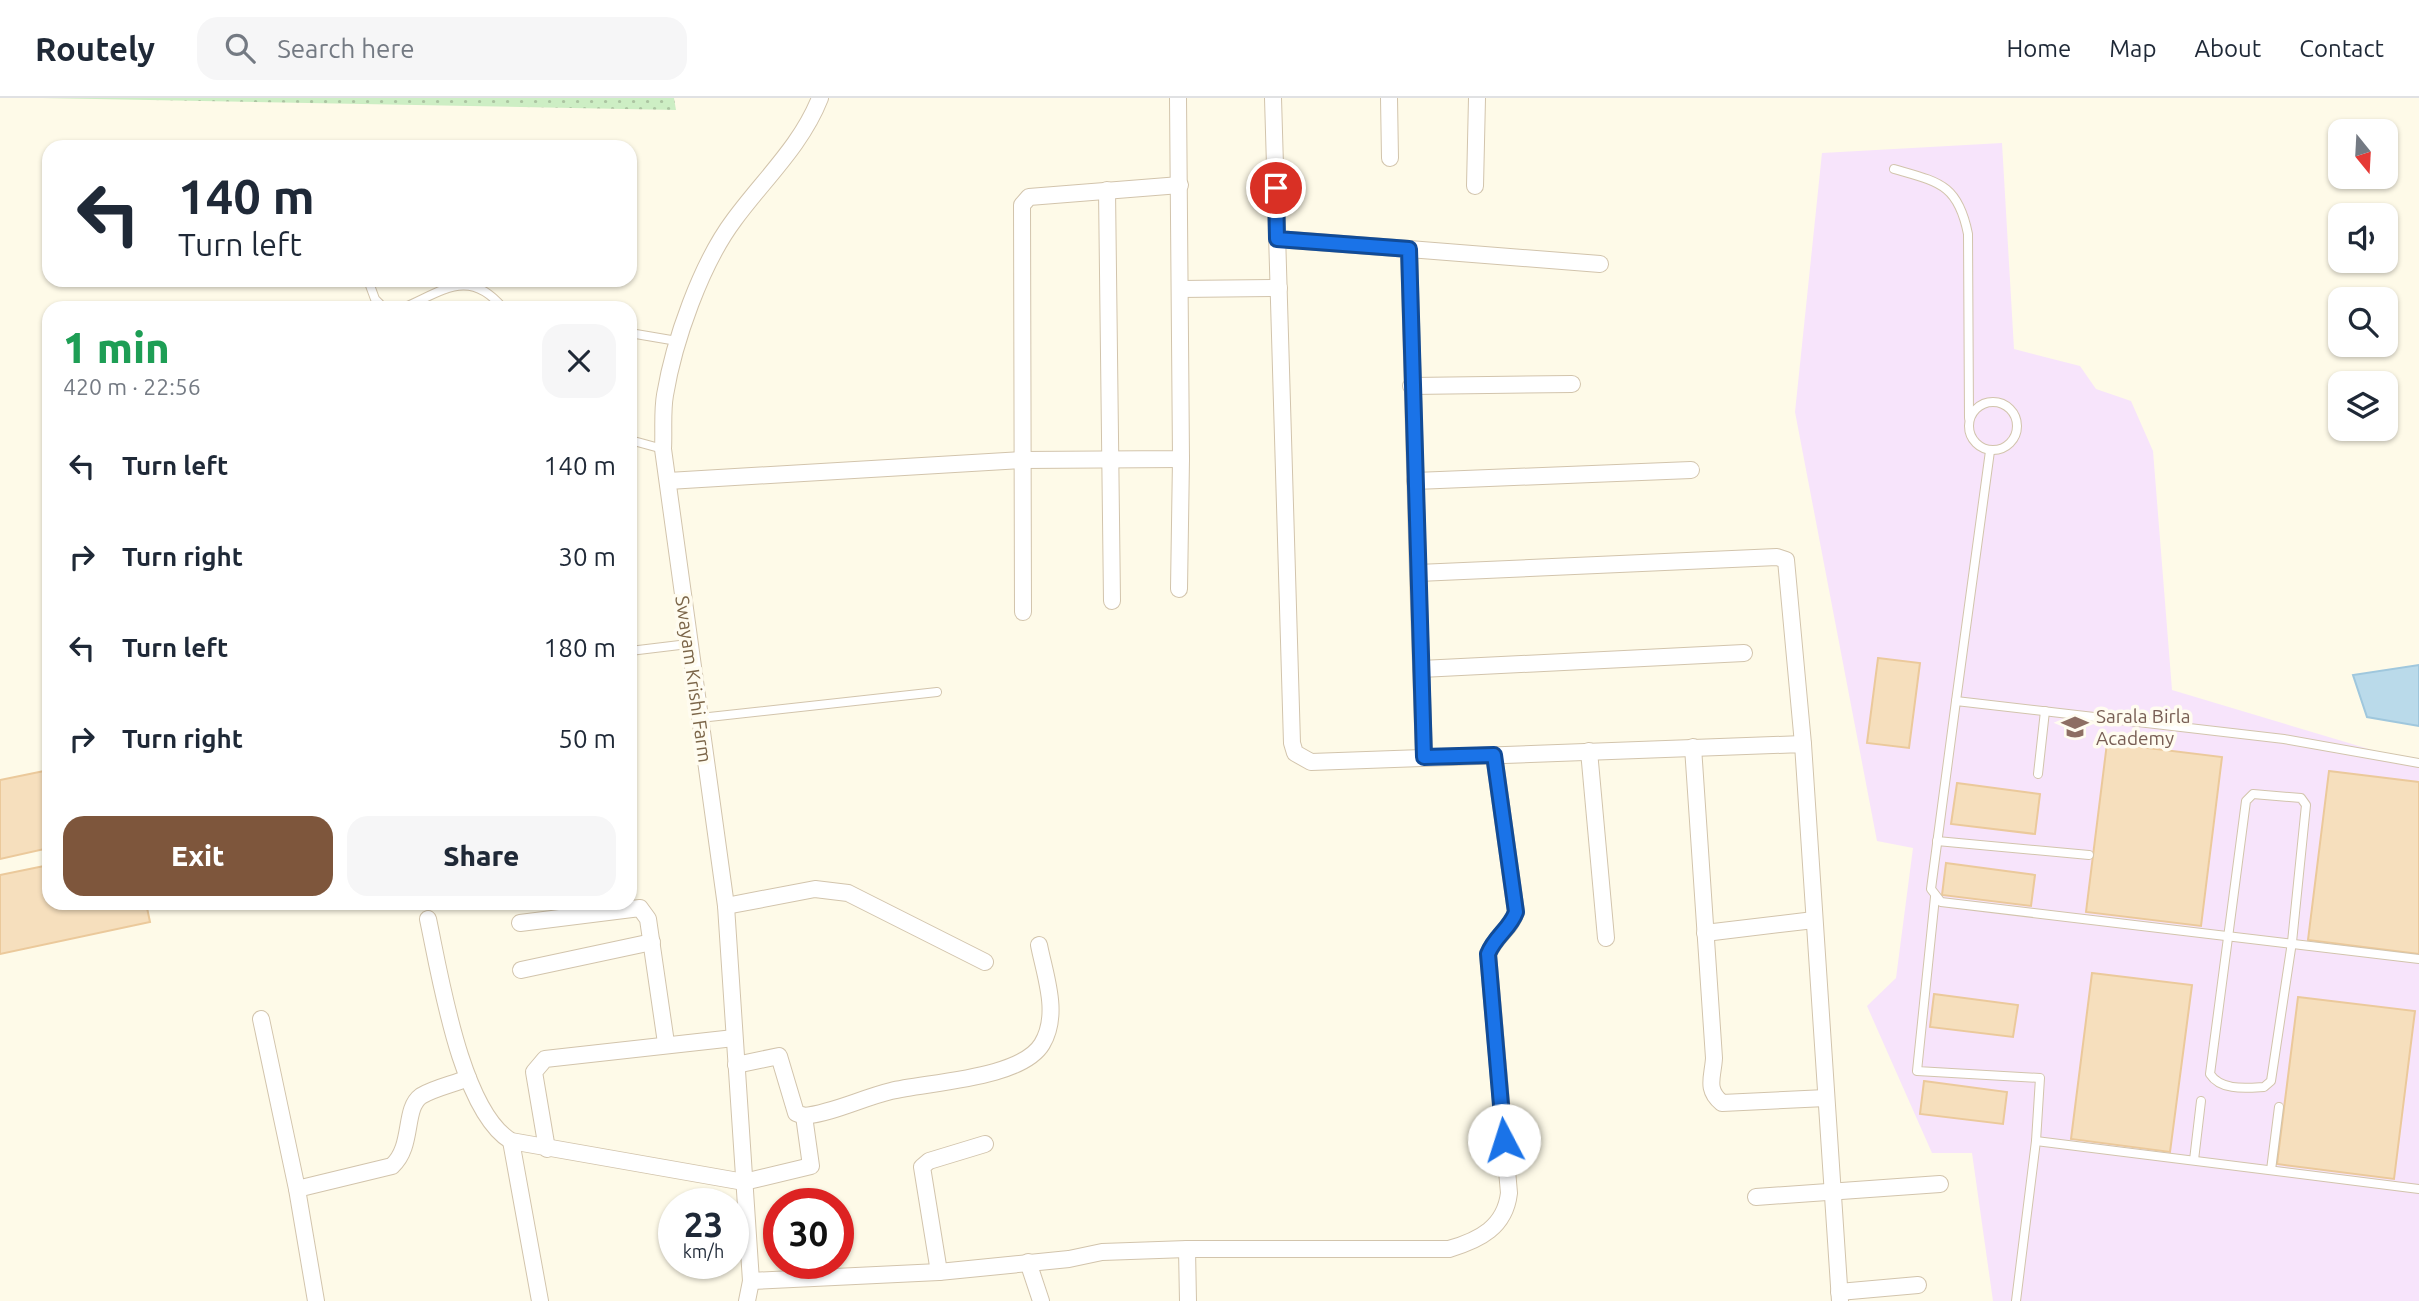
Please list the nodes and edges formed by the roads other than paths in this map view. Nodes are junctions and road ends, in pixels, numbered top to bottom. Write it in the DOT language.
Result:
graph roads {
  1 [pos="820,98"];
  2 [pos="1178,98"];
  3 [pos="1273,98"];
  4 [pos="1389,98"];
  5 [pos="1477,98"];
  6 [pos="1390,158"];
  7 [pos="1894,169"];
  8 [pos="1180,185"];
  9 [pos="1475,186"];
  10 [pos="1107,190"];
  11 [pos="1277,239"];
  12 [pos="1409,249"];
  13 [pos="1600,264"];
  14 [pos="450,287"];
  15 [pos="480,287"];
  16 [pos="1279,288"];
  17 [pos="1180,289"];
  18 [pos="419,301"];
  19 [pos="497,301"];
  20 [pos="637,334"];
  21 [pos="677,341"];
  22 [pos="1572,384"];
  23 [pos="1411,386"];
  24 [pos="1969,418"];
  25 [pos="637,442"];
  26 [pos="663,449"];
  27 [pos="1990,451"];
  28 [pos="1109,458"];
  29 [pos="1181,459"];
  30 [pos="1023,460"];
  31 [pos="1691,470"];
  32 [pos="668,481"];
  33 [pos="1415,481"];
  34 [pos="1418,573"];
  35 [pos="1179,589"];
  36 [pos="1112,601"];
  37 [pos="1023,612"];
  38 [pos="688,644"];
  39 [pos="637,650"];
  40 [pos="1744,653"];
  41 [pos="1421,669"];
  42 [pos="937,692"];
  43 [pos="1956,701"];
  44 [pos="2045,711"];
  45 [pos="700,718"];
  46 [pos="1803,744"];
  47 [pos="1693,747"];
  48 [pos="1589,751"];
  49 [pos="1494,755"];
  50 [pos="1424,757"];
  51 [pos="2419,763"];
  52 [pos="2038,774"];
  53 [pos="1937,841"];
  54 [pos="2089,855"];
  55 [pos="1935,897"];
  56 [pos="726,906"];
  57 [pos="637,908"];
  58 [pos="624,910"];
  59 [pos="428,919"];
  60 [pos="1814,920"];
  61 [pos="520,923"];
  62 [pos="1706,933"];
  63 [pos="2230,935"];
  64 [pos="1606,938"];
  65 [pos="652,942"];
  66 [pos="2292,942"];
  67 [pos="1039,945"];
  68 [pos="2419,959"];
  69 [pos="985,962"];
  70 [pos="521,970"];
  71 [pos="261,1019"];
  72 [pos="734,1038"];
  73 [pos="666,1043"];
  74 [pos="736,1065"];
  75 [pos="468,1078"];
  76 [pos="1825,1098"];
  77 [pos="2202,1101"];
  78 [pos="2280,1107"];
  79 [pos="804,1116"];
  80 [pos="511,1141"];
  81 [pos="2036,1141"];
  82 [pos="985,1144"];
  83 [pos="547,1149"];
  84 [pos="2194,1160"];
  85 [pos="2271,1170"];
  86 [pos="744,1182"];
  87 [pos="1940,1184"];
  88 [pos="297,1189"];
  89 [pos="2419,1189"];
  90 [pos="1832,1194"];
  91 [pos="1756,1197"];
  92 [pos="1187,1248"];
  93 [pos="1028,1262"];
  94 [pos="939,1272"];
  95 [pos="751,1281"];
  96 [pos="1918,1285"];
  97 [pos="1840,1297"];
  98 [pos="316,1301"];
  99 [pos="540,1301"];
  100 [pos="747,1301"];
  101 [pos="1041,1301"];
  102 [pos="1188,1301"];
  103 [pos="2017,1301"];
  1 -- 21 [label="street, Swayam Krishi Farm"];
  2 -- 8 [label="street"];
  3 -- 11 [label="street"];
  4 -- 6 [label="street"];
  5 -- 9 [label="street"];
  7 -- 24 [label="lane"];
  8 -- 10 [label="street"];
  8 -- 17 [label="street"];
  10 -- 28 [label="street"];
  10 -- 30 [label="street"];
  11 -- 12 [label="street"];
  11 -- 16 [label="street"];
  12 -- 13 [label="street"];
  12 -- 23 [label="street"];
  14 -- 18 [label="lane"];
  15 -- 19 [label="lane"];
  16 -- 17 [label="street"];
  16 -- 50 [label="street"];
  17 -- 29 [label="street"];
  20 -- 21 [label="lane"];
  21 -- 26 [label="street, Swayam Krishi Farm"];
  22 -- 23 [label="street"];
  23 -- 33 [label="street"];
  24 -- 27 [label="lane"];
  24 -- 27 [label="lane"];
  25 -- 26 [label="lane"];
  26 -- 32 [label="street, Swayam Krishi Farm"];
  27 -- 43 [label="lane"];
  28 -- 29 [label="street"];
  28 -- 30 [label="street"];
  28 -- 36 [label="street"];
  29 -- 35 [label="street"];
  30 -- 32 [label="street"];
  30 -- 37 [label="street"];
  31 -- 33 [label="street"];
  32 -- 38 [label="street, Swayam Krishi Farm"];
  33 -- 34 [label="street"];
  34 -- 41 [label="street"];
  34 -- 46 [label="street"];
  38 -- 39 [label="lane"];
  38 -- 45 [label="street, Swayam Krishi Farm"];
  40 -- 41 [label="street"];
  41 -- 50 [label="street"];
  42 -- 45 [label="lane"];
  43 -- 44 [label="lane"];
  43 -- 53 [label="lane"];
  44 -- 51 [label="lane"];
  44 -- 52 [label="lane"];
  45 -- 56 [label="street, Swayam Krishi Farm"];
  46 -- 47 [label="street"];
  46 -- 60 [label="street"];
  47 -- 48 [label="street"];
  47 -- 62 [label="street"];
  48 -- 49 [label="street"];
  48 -- 64 [label="street"];
  49 -- 50 [label="street"];
  49 -- 92 [label="street"];
  53 -- 54 [label="lane"];
  53 -- 55 [label="lane"];
  55 -- 63 [label="lane"];
  55 -- 81 [label="lane"];
  56 -- 69 [label="street"];
  56 -- 72 [label="street, Swayam Krishi Farm"];
  57 -- 65 [label="street"];
  58 -- 61 [label="street"];
  59 -- 75 [label="street"];
  60 -- 62 [label="street"];
  60 -- 76 [label="street"];
  62 -- 76 [label="street"];
  63 -- 66 [label="lane"];
  63 -- 66 [label="lane"];
  63 -- 66 [label="lane"];
  65 -- 70 [label="street"];
  65 -- 73 [label="street"];
  66 -- 68 [label="lane"];
  67 -- 79 [label="street"];
  71 -- 88 [label="street"];
  72 -- 73 [label="street"];
  72 -- 74 [label="street, Swayam Krishi Farm"];
  73 -- 83 [label="street"];
  74 -- 79 [label="street"];
  74 -- 86 [label="street, Swayam Krishi Farm"];
  75 -- 80 [label="street"];
  75 -- 88 [label="street"];
  76 -- 90 [label="street"];
  77 -- 84 [label="lane"];
  78 -- 85 [label="lane"];
  79 -- 86 [label="street"];
  80 -- 83 [label="street"];
  80 -- 99 [label="street"];
  81 -- 84 [label="lane"];
  81 -- 103 [label="lane"];
  82 -- 94 [label="street"];
  83 -- 86 [label="street"];
  84 -- 85 [label="lane"];
  85 -- 89 [label="lane"];
  86 -- 95 [label="street, Swayam Krishi Farm"];
  87 -- 90 [label="street"];
  88 -- 98 [label="street"];
  90 -- 91 [label="street"];
  90 -- 97 [label="street"];
  92 -- 93 [label="street"];
  92 -- 102 [label="street"];
  93 -- 94 [label="street"];
  93 -- 101 [label="street"];
  94 -- 95 [label="street"];
  95 -- 100 [label="street, Swayam Krishi Farm"];
  96 -- 97 [label="street"];
}
